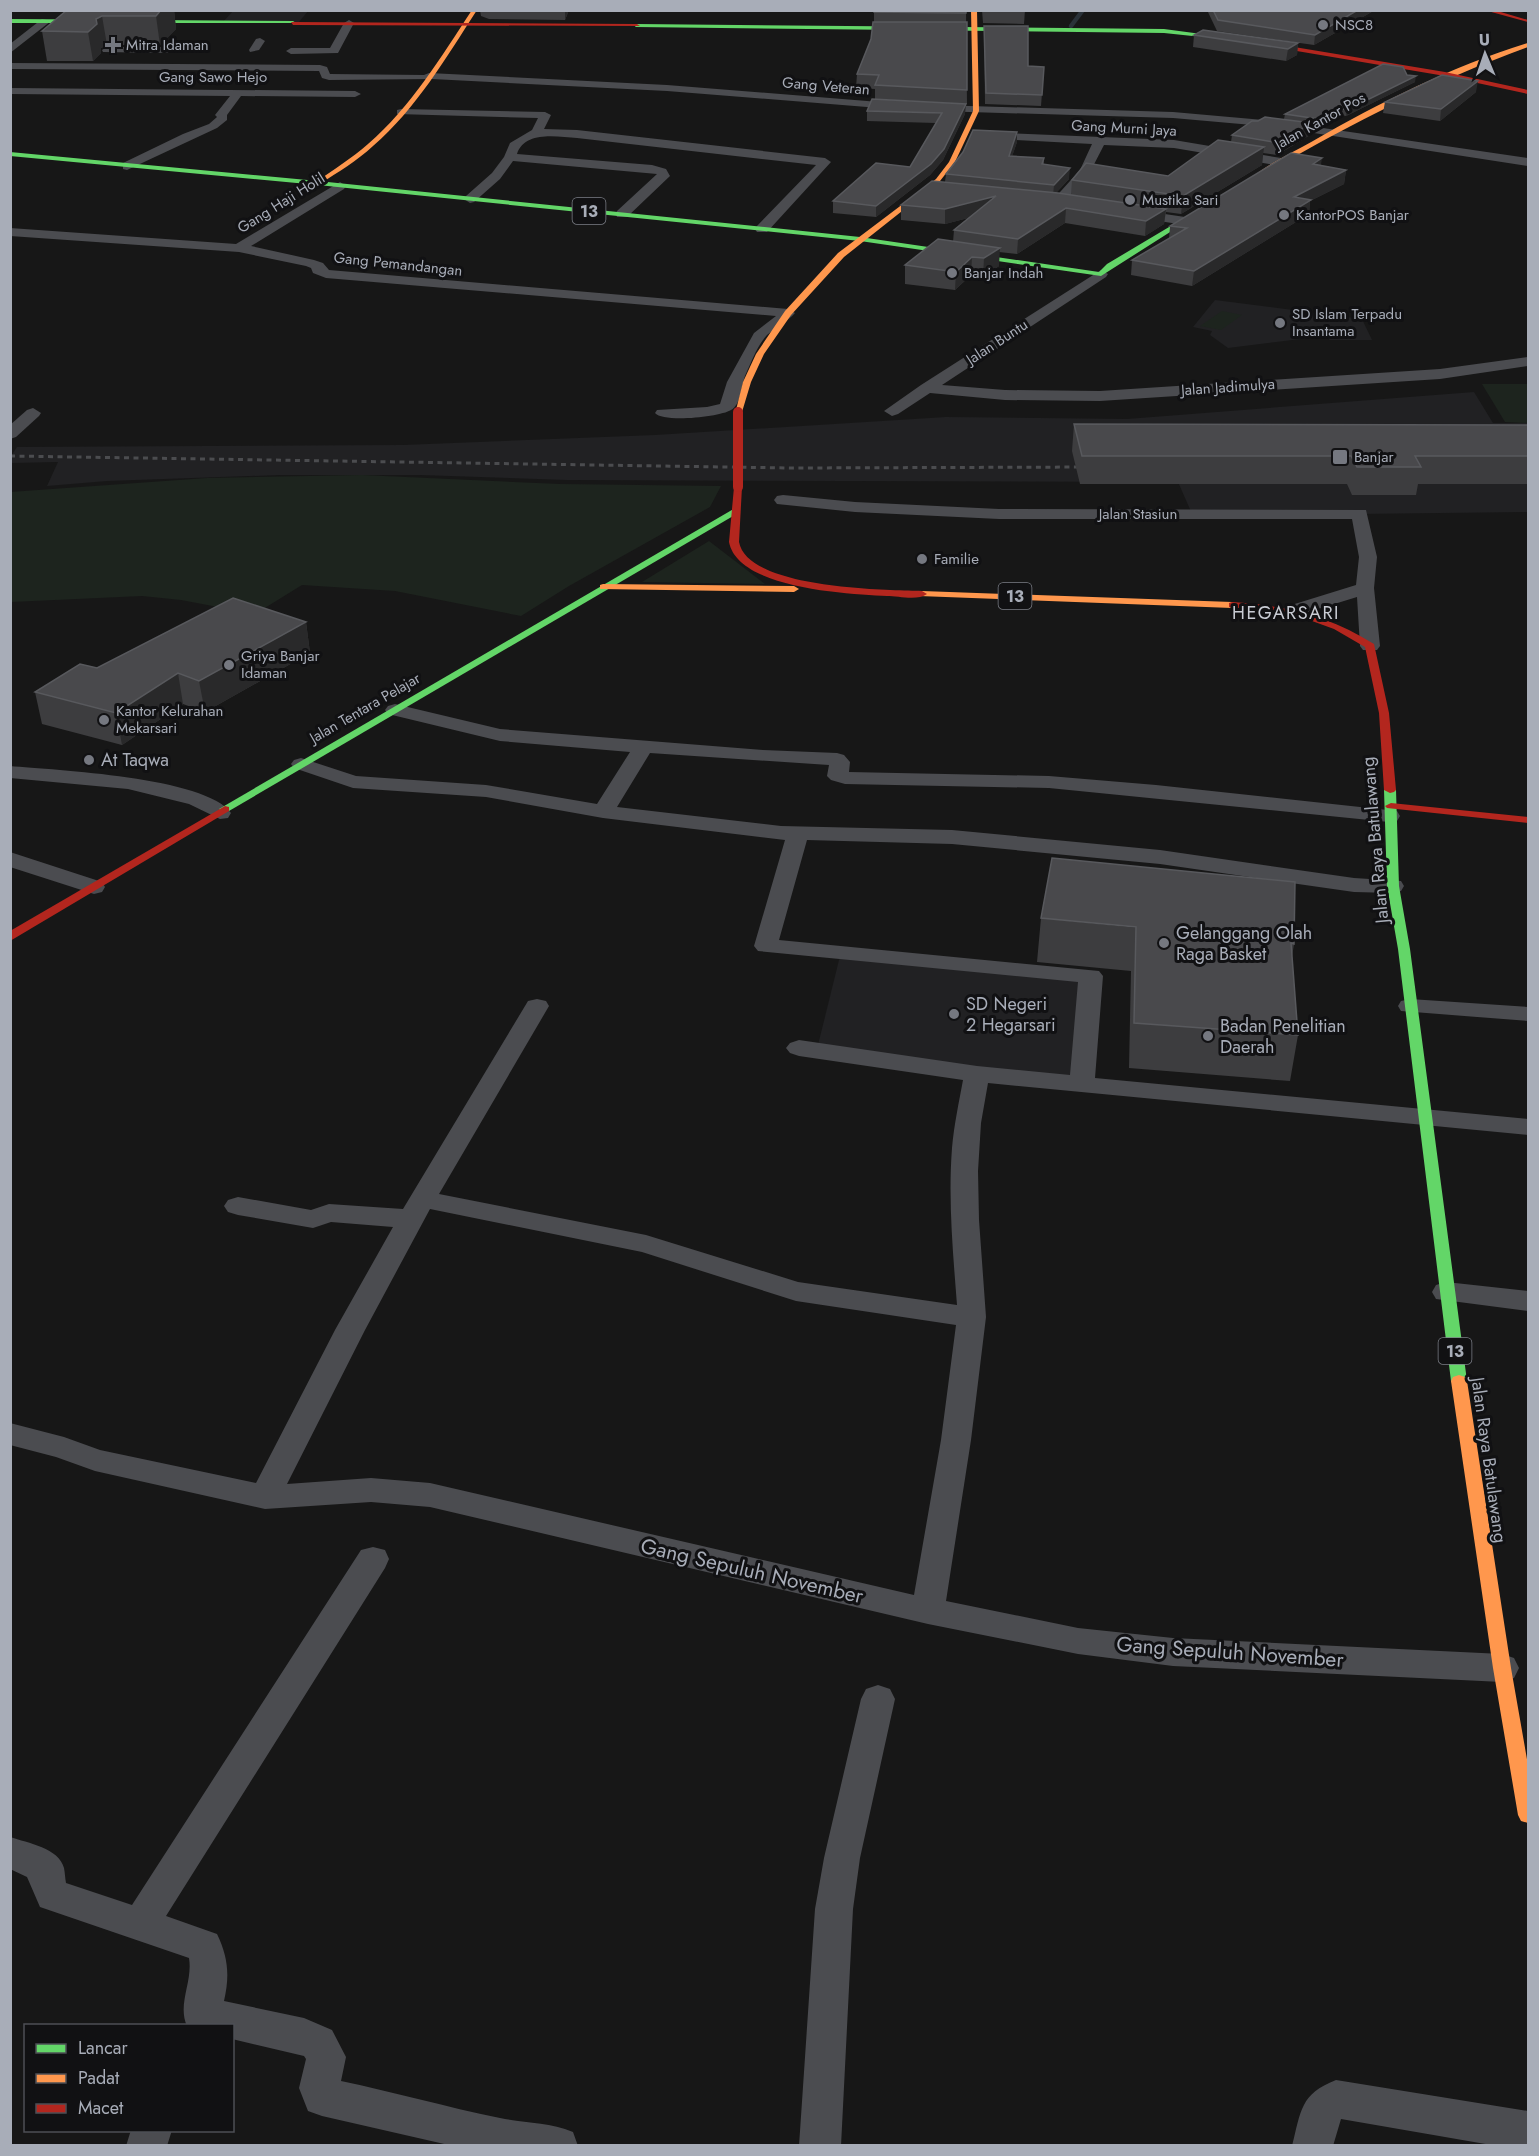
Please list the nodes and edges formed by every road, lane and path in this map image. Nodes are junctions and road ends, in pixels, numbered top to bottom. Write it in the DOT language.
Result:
graph roads {
  1 [pos="475,10"];
  2 [pos="974,10"];
  3 [pos="1486,10"];
  4 [pos="10,21"];
  5 [pos="46,21"];
  6 [pos="1528,21"];
  7 [pos="349,23"];
  8 [pos="465,24"];
  9 [pos="975,28"];
  10 [pos="1528,45"];
  11 [pos="10,50"];
  12 [pos="180,52"];
  13 [pos="10,66"];
  14 [pos="56,68"];
  15 [pos="88,68"];
  16 [pos="241,68"];
  17 [pos="1445,74"];
  18 [pos="429,77"];
  19 [pos="10,90"];
  20 [pos="239,92"];
  21 [pos="1528,92"];
  22 [pos="368,94"];
  23 [pos="976,111"];
  24 [pos="400,112"];
  25 [pos="537,132"];
  26 [pos="1328,133"];
  27 [pos="964,135"];
  28 [pos="1099,142"];
  29 [pos="10,154"];
  30 [pos="510,158"];
  31 [pos="1281,162"];
  32 [pos="1528,162"];
  33 [pos="127,166"];
  34 [pos="318,183"];
  35 [pos="1246,183"];
  36 [pos="340,186"];
  37 [pos="925,189"];
  38 [pos="947,191"];
  39 [pos="470,199"];
  40 [pos="1057,202"];
  41 [pos="1216,202"];
  42 [pos="1115,210"];
  43 [pos="622,214"];
  44 [pos="1185,221"];
  45 [pos="762,229"];
  46 [pos="10,232"];
  47 [pos="860,239"];
  48 [pos="239,248"];
  49 [pos="1101,274"];
  50 [pos="787,315"];
  51 [pos="1527,364"];
  52 [pos="926,388"];
  53 [pos="892,411"];
  54 [pos="33,413"];
  55 [pos="663,413"];
  56 [pos="10,434"];
  57 [pos="783,500"];
  58 [pos="737,510"];
  59 [pos="603,587"];
  60 [pos="1365,588"];
  61 [pos="856,592"];
  62 [pos="1292,611"];
  63 [pos="1370,646"];
  64 [pos="395,710"];
  65 [pos="644,746"];
  66 [pos="301,764"];
  67 [pos="10,772"];
  68 [pos="1390,811"];
  69 [pos="603,812"];
  70 [pos="220,813"];
  71 [pos="1528,820"];
  72 [pos="798,833"];
  73 [pos="10,859"];
  74 [pos="1393,886"];
  75 [pos="94,887"];
  76 [pos="10,937"];
  77 [pos="537,1005"];
  78 [pos="1410,1006"];
  79 [pos="1528,1014"];
  80 [pos="799,1047"];
  81 [pos="977,1074"];
  82 [pos="1082,1083"];
  83 [pos="1425,1115"];
  84 [pos="1528,1127"];
  85 [pos="238,1206"];
  86 [pos="416,1209"];
  87 [pos="1446,1292"];
  88 [pos="1528,1301"];
  89 [pos="972,1317"];
  90 [pos="10,1434"];
  91 [pos="265,1497"];
  92 [pos="373,1559"];
  93 [pos="928,1611"];
  94 [pos="1502,1668"];
  95 [pos="878,1699"];
  96 [pos="1528,1815"];
  97 [pos="10,1853"];
  98 [pos="140,1925"];
  99 [pos="199,2020"];
  100 [pos="225,2024"];
  101 [pos="234,2025"];
  102 [pos="1528,2131"];
  103 [pos="500,2142"];
  104 [pos="558,2145"];
  105 [pos="820,2145"];
  106 [pos="1312,2145"];
  1 -- 8 [label="main road"];
  2 -- 9 [label="main road, 13"];
  3 -- 6 [label="main road"];
  4 -- 5 [label="main road"];
  5 -- 7 [label="main road"];
  5 -- 11 [label="street"];
  7 -- 8 [label="main road"];
  7 -- 16 [label="street"];
  8 -- 9 [label="main road"];
  8 -- 18 [label="main road"];
  9 -- 17 [label="main road"];
  9 -- 23 [label="main road, 13"];
  10 -- 17 [label="main road, Jalan Kantor Pos"];
  12 -- 15 [label="street"];
  13 -- 14 [label="street, Gang Veteran"];
  14 -- 15 [label="street, Gang Veteran"];
  14 -- 19 [label="street"];
  15 -- 16 [label="street, Gang Veteran"];
  16 -- 18 [label="street, Gang Veteran"];
  17 -- 21 [label="main road"];
  17 -- 26 [label="main road, Jalan Kantor Pos"];
  18 -- 23 [label="street, Gang Veteran"];
  18 -- 24 [label="main road"];
  19 -- 20 [label="street, Gang Sawo Hejo"];
  20 -- 22 [label="street, Gang Sawo Hejo"];
  20 -- 33 [label="street"];
  23 -- 26 [label="street, Gang Veteran"];
  23 -- 27 [label="main road, 13"];
  24 -- 25 [label="street"];
  24 -- 34 [label="main road"];
  25 -- 30 [label="street"];
  25 -- 45 [label="street"];
  26 -- 31 [label="main road, Jalan Kantor Pos"];
  26 -- 32 [label="street, Gang Veteran"];
  27 -- 28 [label="street, Gang Murni Jaya"];
  27 -- 37 [label="main road, 13"];
  28 -- 31 [label="street, Gang Murni Jaya"];
  28 -- 40 [label="street"];
  29 -- 33 [label="main road"];
  30 -- 39 [label="street"];
  30 -- 43 [label="street"];
  31 -- 35 [label="main road, Jalan Kantor Pos"];
  33 -- 34 [label="main road"];
  34 -- 36 [label="main road, 13"];
  36 -- 39 [label="main road, 13"];
  36 -- 48 [label="street, Gang Haji Holil"];
  37 -- 38 [label="street"];
  37 -- 47 [label="main road, 13"];
  39 -- 43 [label="main road, 13"];
  41 -- 44 [label="main road"];
  42 -- 44 [label="street"];
  43 -- 45 [label="main road, 13"];
  44 -- 49 [label="main road"];
  45 -- 47 [label="main road, 13"];
  46 -- 48 [label="street, Gang Pemandangan"];
  47 -- 49 [label="main road"];
  47 -- 50 [label="main road, 13"];
  48 -- 50 [label="street, Gang Pemandangan"];
  49 -- 52 [label="street, Jalan Buntu"];
  50 -- 55 [label="street"];
  50 -- 58 [label="main road, 13, bridge"];
  51 -- 52 [label="street, Jalan Jadimulya"];
  52 -- 53 [label="street, Jalan Buntu"];
  54 -- 56 [label="street"];
  57 -- 60 [label="street, Jalan Stasiun"];
  58 -- 59 [label="main road, Jalan Tentara Pelajar"];
  58 -- 61 [label="main road, 13"];
  59 -- 61 [label="main road"];
  59 -- 64 [label="main road, Jalan Tentara Pelajar"];
  60 -- 62 [label="street"];
  60 -- 63 [label="street, Jalan Stasiun"];
  61 -- 62 [label="main road, 13"];
  62 -- 63 [label="main road, 13"];
  63 -- 68 [label="main road, Jalan Raya Batulawang / 13"];
  64 -- 65 [label="street"];
  64 -- 66 [label="main road, Jalan Tentara Pelajar"];
  65 -- 68 [label="street"];
  65 -- 69 [label="street"];
  66 -- 69 [label="street"];
  66 -- 70 [label="main road, Jalan Tentara Pelajar"];
  67 -- 70 [label="street"];
  68 -- 71 [label="main road"];
  68 -- 74 [label="main road, Jalan Raya Batulawang / 13"];
  69 -- 72 [label="street"];
  70 -- 75 [label="main road, Jalan Tentara Pelajar"];
  72 -- 74 [label="street"];
  72 -- 82 [label="street"];
  73 -- 75 [label="street"];
  74 -- 78 [label="main road, Jalan Raya Batulawang / 13"];
  75 -- 76 [label="main road, Jalan Tentara Pelajar"];
  77 -- 86 [label="street"];
  78 -- 79 [label="street"];
  78 -- 83 [label="main road, Jalan Raya Batulawang / 13"];
  80 -- 81 [label="street"];
  81 -- 82 [label="street"];
  81 -- 89 [label="street"];
  82 -- 83 [label="street"];
  83 -- 84 [label="street"];
  83 -- 87 [label="main road, Jalan Raya Batulawang / 13"];
  85 -- 86 [label="street"];
  86 -- 89 [label="street"];
  86 -- 91 [label="street"];
  87 -- 88 [label="street"];
  87 -- 94 [label="main road, Jalan Raya Batulawang / 13"];
  89 -- 93 [label="street"];
  90 -- 91 [label="street, Gang Sepuluh November"];
  91 -- 93 [label="street, Gang Sepuluh November"];
  92 -- 98 [label="street"];
  93 -- 94 [label="street, Gang Sepuluh November"];
  94 -- 96 [label="main road, Jalan Raya Batulawang / 13"];
  95 -- 105 [label="street"];
  97 -- 98 [label="street"];
  98 -- 99 [label="street"];
  99 -- 100 [label="street"];
  101 -- 103 [label="street"];
  102 -- 106 [label="street"];
  103 -- 104 [label="street"];
}
